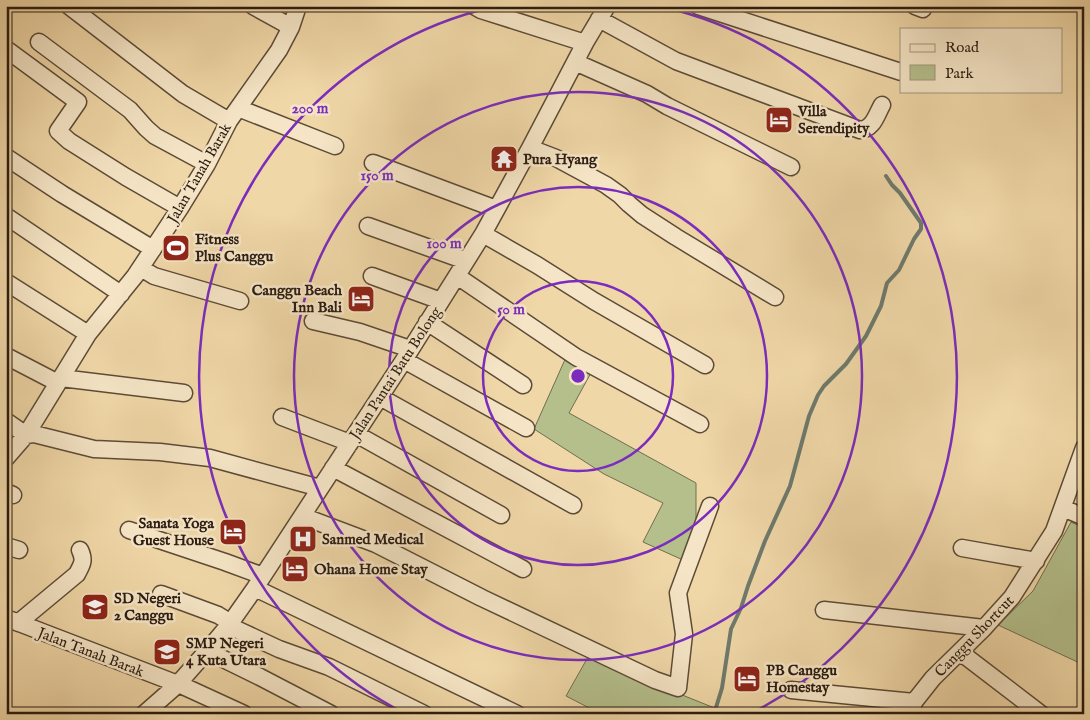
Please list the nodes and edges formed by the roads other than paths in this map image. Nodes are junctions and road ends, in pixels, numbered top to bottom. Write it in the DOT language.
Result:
graph roads {
  1 [pos="69,6"];
  2 [pos="253,6"];
  3 [pos="298,6"];
  4 [pos="474,6"];
  5 [pos="698,6"];
  6 [pos="603,13"];
  7 [pos="291,27"];
  8 [pos="39,42"];
  9 [pos="586,43"];
  10 [pos="6,49"];
  11 [pos="575,62"];
  12 [pos="900,72"];
  13 [pos="882,105"];
  14 [pos="234,114"];
  15 [pos="335,146"];
  16 [pos="530,148"];
  17 [pos="6,157"];
  18 [pos="372,163"];
  19 [pos="207,164"];
  20 [pos="791,167"];
  21 [pos="180,208"];
  22 [pos="496,209"];
  23 [pos="6,216"];
  24 [pos="368,226"];
  25 [pos="483,234"];
  26 [pos="153,249"];
  27 [pos="466,261"];
  28 [pos="141,268"];
  29 [pos="372,276"];
  30 [pos="457,276"];
  31 [pos="6,282"];
  32 [pos="121,294"];
  33 [pos="775,296"];
  34 [pos="240,301"];
  35 [pos="442,301"];
  36 [pos="313,321"];
  37 [pos="427,322"];
  38 [pos="88,334"];
  39 [pos="407,354"];
  40 [pos="6,356"];
  41 [pos="705,365"];
  42 [pos="59,380"];
  43 [pos="523,385"];
  44 [pos="184,393"];
  45 [pos="380,397"];
  46 [pos="282,417"];
  47 [pos="6,421"];
  48 [pos="700,424"];
  49 [pos="526,428"];
  50 [pos="26,435"];
  51 [pos="353,438"];
  52 [pos="1084,448"];
  53 [pos="6,458"];
  54 [pos="333,468"];
  55 [pos="320,488"];
  56 [pos="573,505"];
  57 [pos="710,506"];
  58 [pos="1063,508"];
  59 [pos="501,515"];
  60 [pos="302,516"];
  61 [pos="1084,517"];
  62 [pos="129,530"];
  63 [pos="962,548"];
  64 [pos="80,550"];
  65 [pos="1036,560"];
  66 [pos="523,570"];
  67 [pos="259,582"];
  68 [pos="161,594"];
  69 [pos="824,610"];
  70 [pos="12,620"];
  71 [pos="230,624"];
  72 [pos="984,628"];
  73 [pos="207,651"];
  74 [pos="960,652"];
  75 [pos="177,685"];
  76 [pos="790,690"];
  77 [pos="913,708"];
  78 [pos="144,714"];
  79 [pos="244,714"];
  80 [pos="331,714"];
  81 [pos="424,714"];
  82 [pos="517,714"];
  83 [pos="1041,714"];
  1 -- 14 [label="street"];
  2 -- 7 [label="street"];
  3 -- 7 [label="street, Jalan Tanah Barak"];
  4 -- 9 [label="street"];
  5 -- 12 [label="street"];
  6 -- 9 [label="street, Jalan Pantai Batu Bolong"];
  6 -- 13 [label="street"];
  7 -- 14 [label="street, Jalan Tanah Barak"];
  8 -- 19 [label="street"];
  9 -- 11 [label="street, Jalan Pantai Batu Bolong"];
  10 -- 21 [label="street"];
  11 -- 16 [label="street, Jalan Pantai Batu Bolong"];
  11 -- 20 [label="street"];
  14 -- 15 [label="street"];
  14 -- 19 [label="street, Jalan Tanah Barak"];
  16 -- 22 [label="street, Jalan Pantai Batu Bolong"];
  16 -- 33 [label="street"];
  17 -- 26 [label="street"];
  18 -- 22 [label="street"];
  19 -- 21 [label="street, Jalan Tanah Barak"];
  21 -- 26 [label="street, Jalan Tanah Barak"];
  22 -- 25 [label="street, Jalan Pantai Batu Bolong"];
  23 -- 32 [label="street"];
  24 -- 27 [label="street"];
  25 -- 27 [label="street, Jalan Pantai Batu Bolong"];
  25 -- 41 [label="street"];
  26 -- 28 [label="street, Jalan Tanah Barak"];
  27 -- 30 [label="street, Jalan Pantai Batu Bolong"];
  28 -- 32 [label="street, Jalan Tanah Barak"];
  28 -- 34 [label="street"];
  29 -- 35 [label="street"];
  30 -- 35 [label="street, Jalan Pantai Batu Bolong"];
  30 -- 48 [label="street"];
  31 -- 38 [label="street"];
  32 -- 38 [label="street, Jalan Tanah Barak"];
  35 -- 37 [label="street, Jalan Pantai Batu Bolong"];
  36 -- 39 [label="street"];
  37 -- 39 [label="street, Jalan Pantai Batu Bolong"];
  37 -- 43 [label="street"];
  38 -- 42 [label="street, Jalan Tanah Barak"];
  39 -- 45 [label="street, Jalan Pantai Batu Bolong"];
  39 -- 49 [label="street"];
  40 -- 42 [label="street"];
  42 -- 44 [label="street"];
  42 -- 50 [label="street, Jalan Tanah Barak"];
  45 -- 51 [label="street, Jalan Pantai Batu Bolong"];
  45 -- 56 [label="street"];
  46 -- 51 [label="street"];
  47 -- 50 [label="street"];
  50 -- 53 [label="street, Jalan Tanah Barak"];
  50 -- 55 [label="street"];
  51 -- 54 [label="street, Jalan Pantai Batu Bolong"];
  51 -- 59 [label="street"];
  52 -- 58 [label="street, Canggu Shortcut"];
  54 -- 55 [label="street, Jalan Pantai Batu Bolong"];
  54 -- 66 [label="street"];
  55 -- 60 [label="street, Jalan Pantai Batu Bolong"];
  57 -- 60 [label="street"];
  58 -- 61 [label="street"];
  58 -- 65 [label="street, Canggu Shortcut"];
  60 -- 67 [label="street, Jalan Pantai Batu Bolong"];
  62 -- 67 [label="street"];
  63 -- 65 [label="street"];
  64 -- 70 [label="street"];
  65 -- 72 [label="street, Canggu Shortcut"];
  67 -- 71 [label="street, Jalan Pantai Batu Bolong"];
  67 -- 82 [label="street"];
  68 -- 71 [label="street"];
  69 -- 72 [label="street"];
  70 -- 75 [label="street, Jalan Tanah Barak"];
  71 -- 73 [label="street, Jalan Pantai Batu Bolong"];
  71 -- 81 [label="street"];
  72 -- 74 [label="street, Canggu Shortcut"];
  73 -- 75 [label="street, Jalan Pantai Batu Bolong"];
  73 -- 80 [label="street"];
  74 -- 77 [label="street, Canggu Shortcut"];
  74 -- 83 [label="street"];
  75 -- 78 [label="street, Jalan Pantai Batu Bolong"];
  75 -- 79 [label="street, Jalan Tanah Barak"];
  76 -- 77 [label="street"];
}
